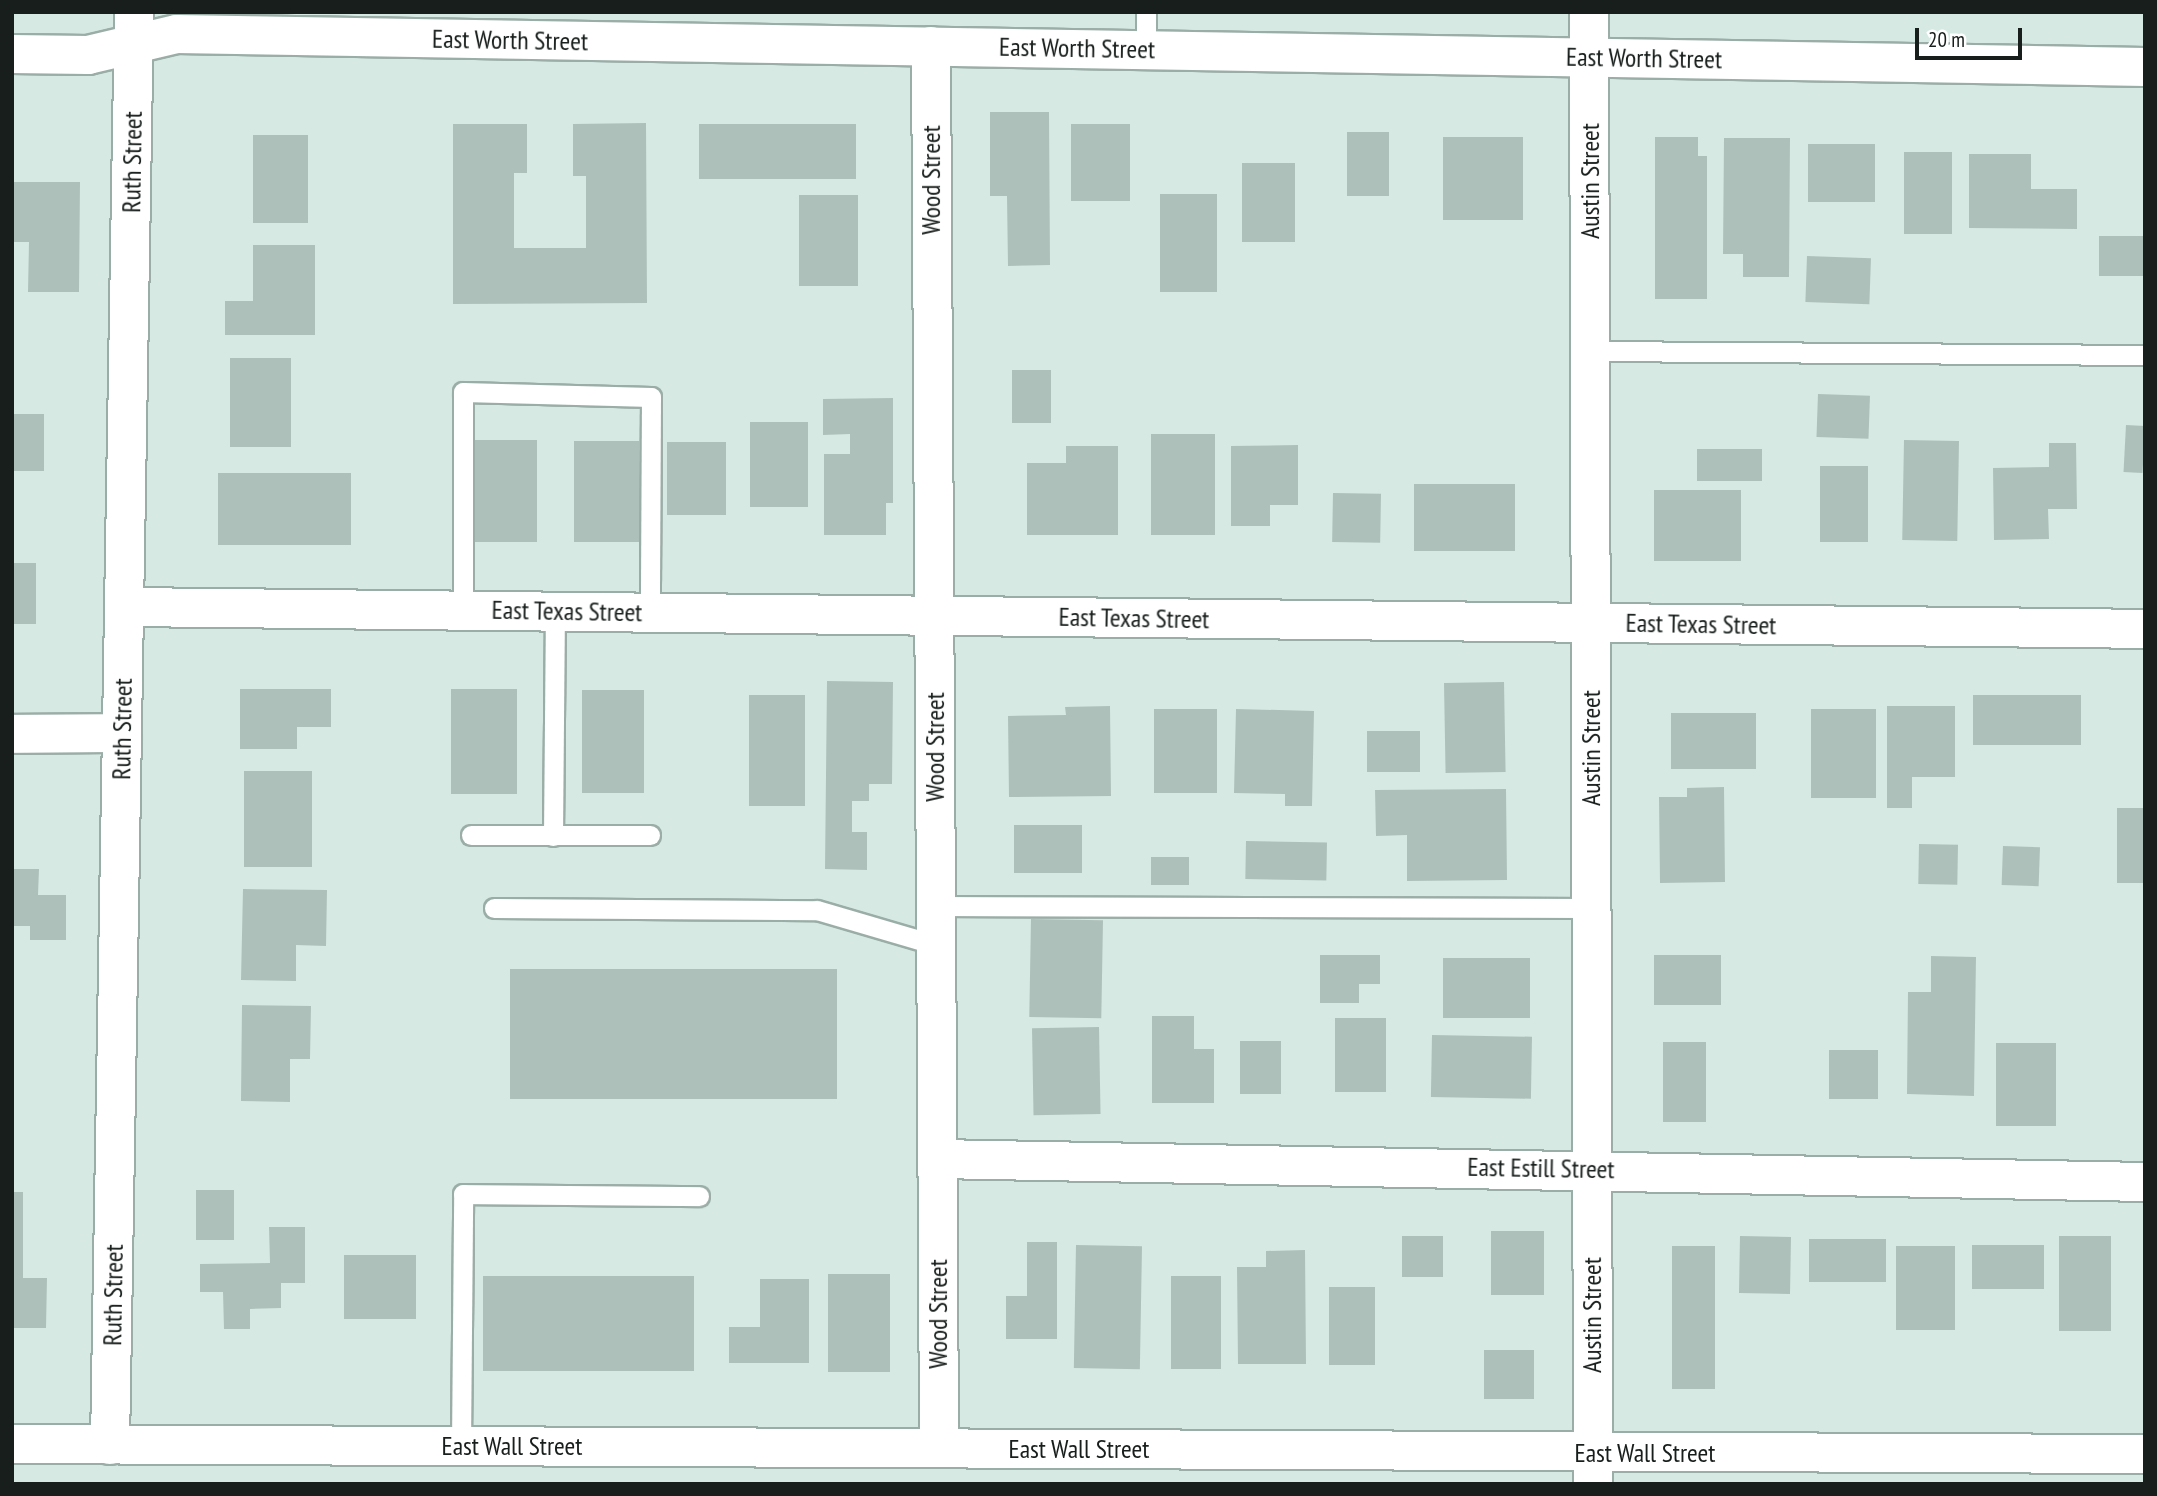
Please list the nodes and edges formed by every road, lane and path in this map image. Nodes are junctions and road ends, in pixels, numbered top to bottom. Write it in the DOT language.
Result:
graph roads {
  1 [pos="1589,12"];
  2 [pos="134,28"];
  3 [pos="1146,31"];
  4 [pos="931,46"];
  5 [pos="12,54"];
  6 [pos="1589,56"];
  7 [pos="2145,67"];
  8 [pos="1590,351"];
  9 [pos="2145,355"];
  10 [pos="124,607"];
  11 [pos="463,610"];
  12 [pos="555,611"];
  13 [pos="650,612"];
  14 [pos="934,615"];
  15 [pos="1591,623"];
  16 [pos="2145,629"];
  17 [pos="121,733"];
  18 [pos="12,734"];
  19 [pos="471,835"];
  20 [pos="650,835"];
  21 [pos="553,836"];
  22 [pos="936,906"];
  23 [pos="494,908"];
  24 [pos="1591,908"];
  25 [pos="936,945"];
  26 [pos="937,1159"];
  27 [pos="1592,1168"];
  28 [pos="2145,1182"];
  29 [pos="699,1196"];
  30 [pos="12,1444"];
  31 [pos="110,1445"];
  32 [pos="461,1446"];
  33 [pos="939,1448"];
  34 [pos="2145,1454"];
  35 [pos="1593,1468"];
  1 -- 6 [label="street, Austin Street"];
  2 -- 4 [label="street, East Worth Street"];
  2 -- 5 [label="street, East Worth Street"];
  2 -- 10 [label="street, Ruth Street"];
  3 -- 4 [label="street, East Worth Street"];
  3 -- 6 [label="street, East Worth Street"];
  4 -- 14 [label="street, Wood Street"];
  6 -- 7 [label="street, East Worth Street"];
  6 -- 8 [label="street, Austin Street"];
  8 -- 9 [label="lane"];
  8 -- 15 [label="street, Austin Street"];
  10 -- 11 [label="street, East Texas Street"];
  10 -- 17 [label="street, Ruth Street"];
  11 -- 12 [label="street, East Texas Street"];
  11 -- 13 [label="lane"];
  12 -- 13 [label="street, East Texas Street"];
  12 -- 21 [label="lane"];
  13 -- 14 [label="street, East Texas Street"];
  14 -- 15 [label="street, East Texas Street"];
  14 -- 22 [label="street, Wood Street"];
  15 -- 16 [label="street, East Texas Street"];
  15 -- 24 [label="street, Austin Street"];
  17 -- 18 [label="street"];
  17 -- 31 [label="street, Ruth Street"];
  19 -- 21 [label="lane"];
  20 -- 21 [label="lane"];
  22 -- 24 [label="lane"];
  22 -- 25 [label="street, Wood Street"];
  23 -- 25 [label="lane"];
  24 -- 27 [label="street, Austin Street"];
  25 -- 26 [label="street, Wood Street"];
  26 -- 27 [label="street, East Estill Street"];
  26 -- 33 [label="street, Wood Street"];
  27 -- 28 [label="street, East Estill Street"];
  27 -- 35 [label="street, Austin Street"];
  29 -- 32 [label="lane"];
  30 -- 31 [label="street, East Wall Street"];
  31 -- 32 [label="street, East Wall Street"];
  32 -- 33 [label="street, East Wall Street"];
  33 -- 35 [label="street, East Wall Street"];
  34 -- 35 [label="street, East Wall Street"];
}
